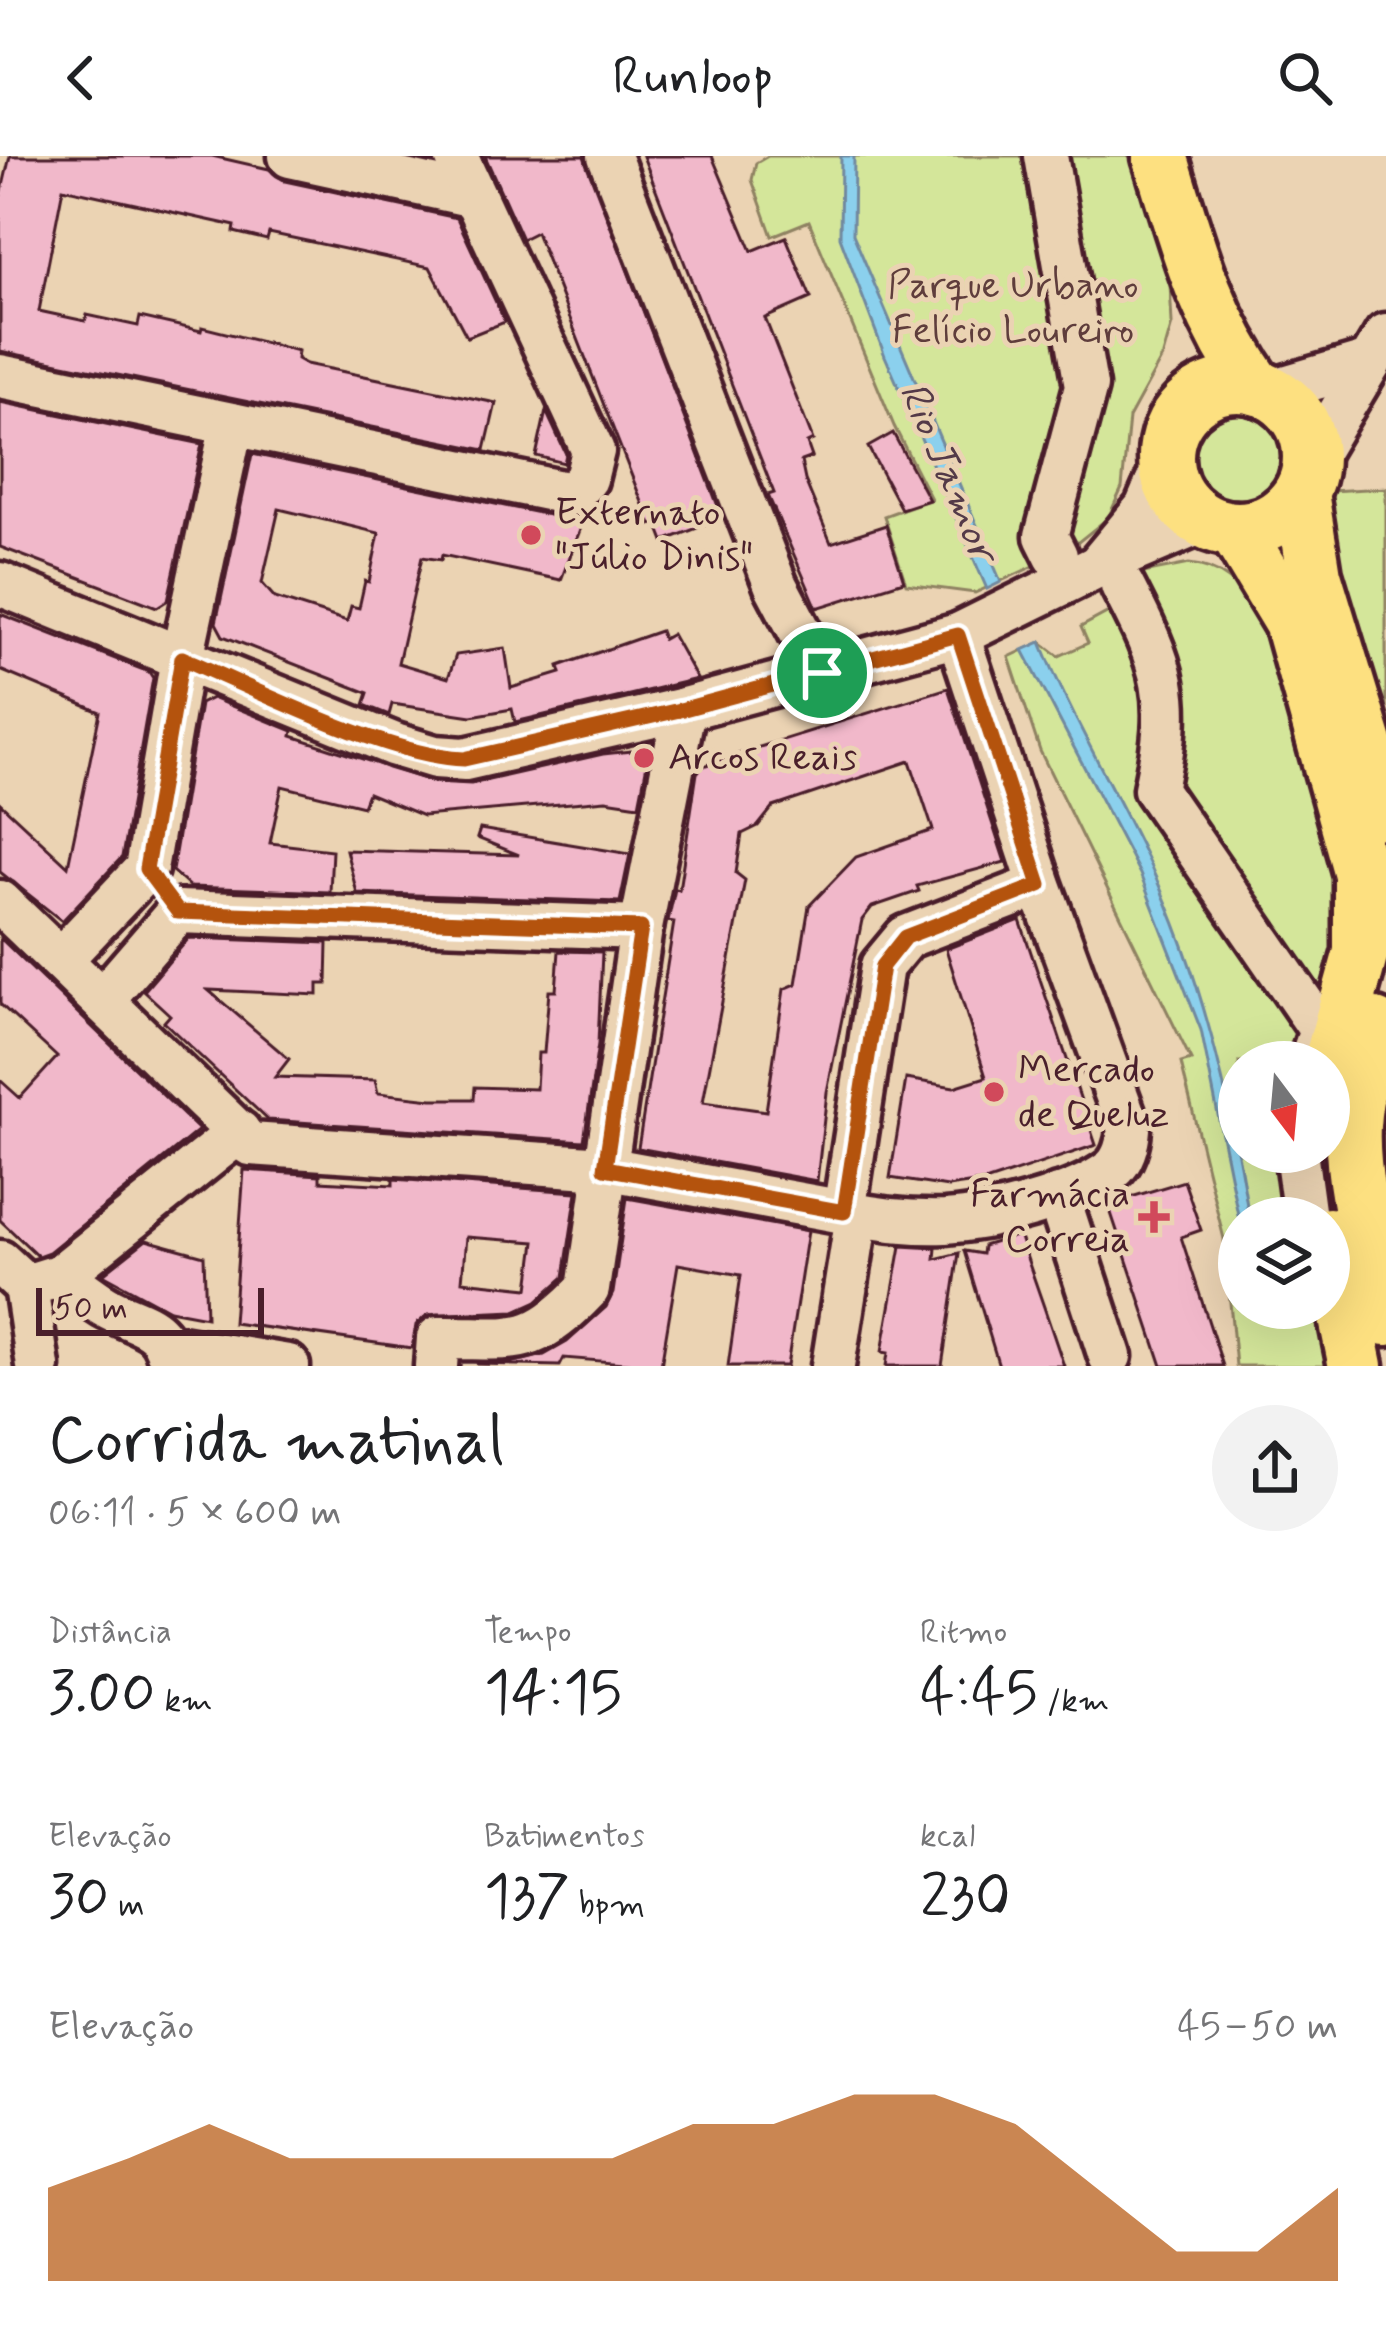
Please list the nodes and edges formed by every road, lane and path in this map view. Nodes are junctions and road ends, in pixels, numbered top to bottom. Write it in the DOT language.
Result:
graph roads {
  1 [pos="290,156"];
  2 [pos="456,156"];
  3 [pos="609,156"];
  4 [pos="1046,156"];
  5 [pos="1160,156"];
  6 [pos="474,196"];
  7 [pos="1201,290"];
  8 [pos="1378,348"];
  9 [pos="0,376"];
  10 [pos="1263,390"];
  11 [pos="232,424"];
  12 [pos="1172,438"];
  13 [pos="1305,478"];
  14 [pos="1219,525"];
  15 [pos="1056,556"];
  16 [pos="1110,576"];
  17 [pos="0,584"];
  18 [pos="969,629"];
  19 [pos="182,658"];
  20 [pos="822,673"];
  21 [pos="684,709"];
  22 [pos="1386,812"];
  23 [pos="146,869"];
  24 [pos="1040,885"];
  25 [pos="0,902"];
  26 [pos="178,912"];
  27 [pos="641,928"];
  28 [pos="61,958"];
  29 [pos="1386,982"];
  30 [pos="103,999"];
  31 [pos="1317,1041"];
  32 [pos="1337,1041"];
  33 [pos="239,1132"];
  34 [pos="605,1168"];
  35 [pos="1058,1196"];
  36 [pos="850,1213"];
  37 [pos="29,1274"];
  38 [pos="1386,1318"];
  39 [pos="1328,1329"];
  40 [pos="1348,1329"];
  41 [pos="169,1356"];
  42 [pos="1110,1356"];
  43 [pos="38,1366"];
  44 [pos="288,1366"];
  45 [pos="436,1366"];
  46 [pos="833,1366"];
  47 [pos="1336,1366"];
  48 [pos="1356,1366"];
  1 -- 6 [label="street"];
  2 -- 6 [label="street"];
  3 -- 20 [label="street"];
  4 -- 15 [label="street"];
  5 -- 7 [label="main road"];
  6 -- 11 [label="street"];
  7 -- 10 [label="main road"];
  7 -- 12 [label="main road"];
  8 -- 10 [label="street"];
  8 -- 13 [label="street"];
  9 -- 11 [label="street"];
  10 -- 12 [label="main road"];
  10 -- 13 [label="main road"];
  11 -- 19 [label="street"];
  12 -- 14 [label="main road"];
  12 -- 16 [label="street"];
  13 -- 14 [label="main road"];
  13 -- 22 [label="main road"];
  14 -- 16 [label="street"];
  14 -- 32 [label="main road"];
  16 -- 18 [label="street"];
  16 -- 31 [label="street"];
  17 -- 19 [label="street"];
  18 -- 20 [label="street"];
  18 -- 24 [label="street"];
  19 -- 21 [label="street"];
  19 -- 23 [label="street"];
  20 -- 21 [label="street"];
  21 -- 27 [label="street"];
  23 -- 26 [label="street"];
  23 -- 28 [label="street"];
  24 -- 35 [label="street"];
  24 -- 36 [label="street"];
  25 -- 28 [label="street"];
  26 -- 27 [label="street"];
  26 -- 30 [label="street"];
  27 -- 34 [label="street"];
  28 -- 30 [label="street"];
  29 -- 38 [label="main road"];
  30 -- 33 [label="street"];
  33 -- 34 [label="street"];
  33 -- 37 [label="street"];
  34 -- 36 [label="street"];
  34 -- 45 [label="street"];
  35 -- 36 [label="street"];
  35 -- 42 [label="street"];
  36 -- 46 [label="street"];
  37 -- 41 [label="street"];
  37 -- 43 [label="street"];
  39 -- 47 [label="street"];
  40 -- 48 [label="main road"];
  41 -- 44 [label="street"];
}
